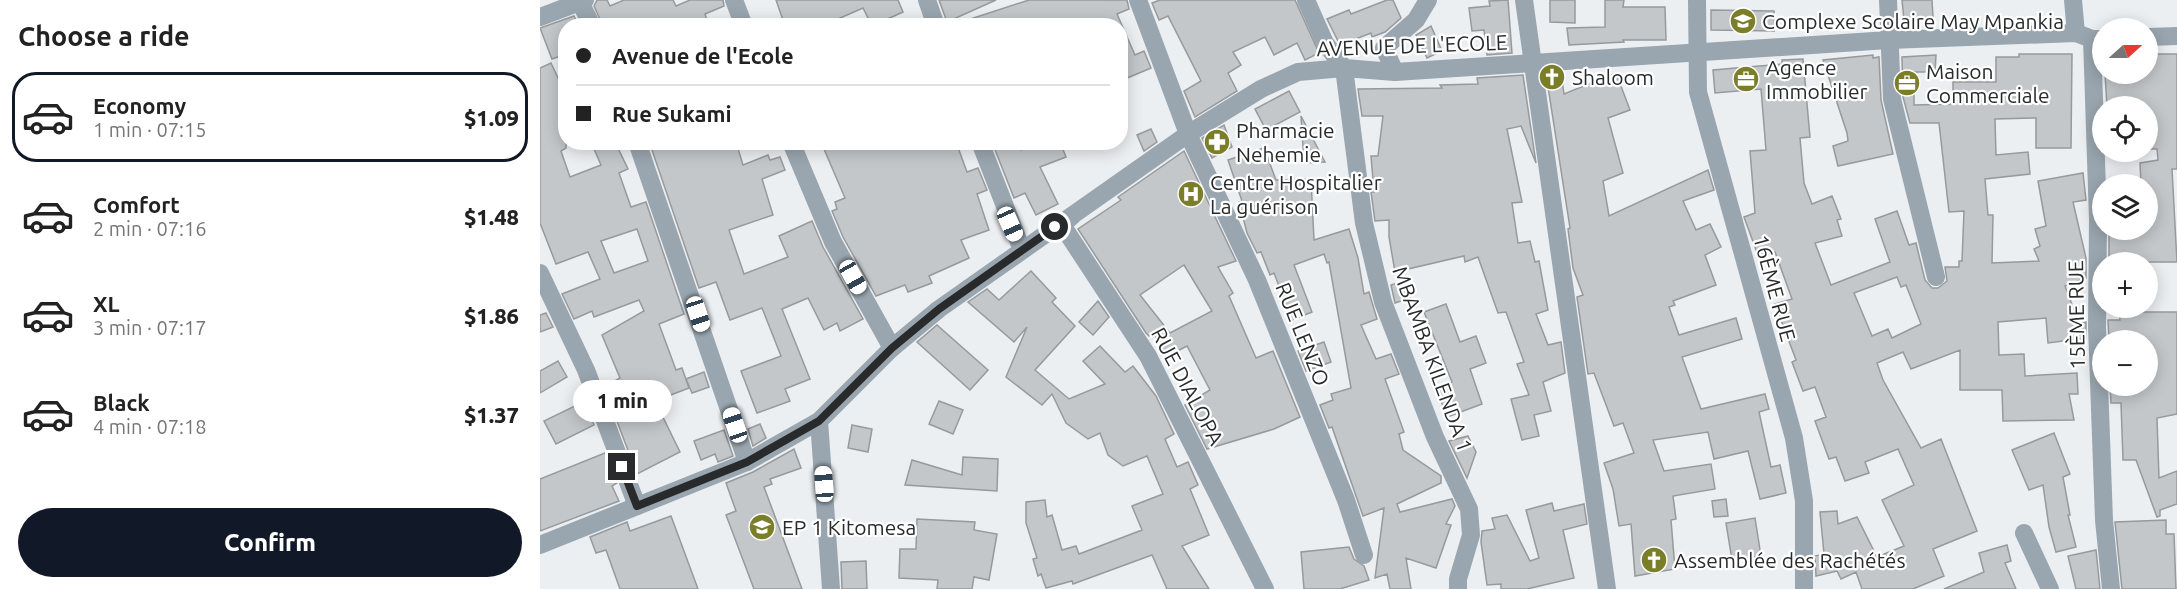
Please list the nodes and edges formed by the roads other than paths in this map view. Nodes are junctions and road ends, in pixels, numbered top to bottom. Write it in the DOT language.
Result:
graph roads {
  1 [pos="734,0"];
  2 [pos="927,0"];
  3 [pos="1138,0"];
  4 [pos="1306,0"];
  5 [pos="1524,0"];
  6 [pos="1697,0"];
  7 [pos="1888,0"];
  8 [pos="2073,0"];
  9 [pos="582,1"];
  10 [pos="1422,1"];
  11 [pos="540,17"];
  12 [pos="589,18"];
  13 [pos="741,18"];
  14 [pos="933,18"];
  15 [pos="2177,36"];
  16 [pos="2090,37"];
  17 [pos="2158,37"];
  18 [pos="1889,40"];
  19 [pos="1697,52"];
  20 [pos="1533,63"];
  21 [pos="1344,68"];
  22 [pos="1395,72"];
  23 [pos="1188,134"];
  24 [pos="640,150"];
  25 [pos="794,150"];
  26 [pos="983,150"];
  27 [pos="1072,216"];
  28 [pos="1022,250"];
  29 [pos="540,273"];
  30 [pos="1936,277"];
  31 [pos="892,348"];
  32 [pos="819,421"];
  33 [pos="747,462"];
  34 [pos="637,506"];
  35 [pos="2024,533"];
  36 [pos="540,545"];
  37 [pos="1364,555"];
  38 [pos="831,589"];
  39 [pos="1265,589"];
  40 [pos="1458,589"];
  41 [pos="1607,589"];
  42 [pos="1804,589"];
  43 [pos="2050,589"];
  44 [pos="2111,589"];
  1 -- 13 [label="street"];
  2 -- 14 [label="street"];
  3 -- 23 [label="street, RUE LENZO"];
  4 -- 21 [label="street"];
  5 -- 20 [label="street"];
  6 -- 19 [label="street, 16ÈME RUE"];
  7 -- 18 [label="street"];
  8 -- 16 [label="street, 15ÈME RUE"];
  9 -- 11 [label="street"];
  9 -- 12 [label="street"];
  10 -- 22 [label="street"];
  15 -- 17 [label="street"];
  16 -- 18 [label="street, AVENUE DE L'ECOLE"];
  16 -- 44 [label="street, 15ÈME RUE"];
  18 -- 19 [label="street, AVENUE DE L'ECOLE"];
  18 -- 30 [label="street"];
  19 -- 20 [label="street, AVENUE DE L'ECOLE"];
  19 -- 42 [label="street, 16ÈME RUE"];
  20 -- 22 [label="street, AVENUE DE L'ECOLE"];
  20 -- 41 [label="street"];
  21 -- 22 [label="street, AVENUE DE L'ECOLE"];
  21 -- 23 [label="street, AVENUE DE L'ECOLE"];
  21 -- 40 [label="street, MBAMBA KILENDA 1"];
  23 -- 27 [label="street, AVENUE DE L'ECOLE"];
  23 -- 37 [label="street, RUE LENZO"];
  24 -- 33 [label="street"];
  25 -- 31 [label="street"];
  26 -- 28 [label="street"];
  27 -- 28 [label="street, AVENUE DE L'ECOLE"];
  27 -- 39 [label="street, RUE DIALOPA"];
  28 -- 31 [label="street, AVENUE DE L'ECOLE"];
  29 -- 34 [label="street"];
  31 -- 32 [label="street, AVENUE DE L'ECOLE"];
  32 -- 33 [label="street, AVENUE DE L'ECOLE"];
  32 -- 38 [label="street"];
  33 -- 34 [label="street, AVENUE DE L'ECOLE"];
  34 -- 36 [label="street, AVENUE DE L'ECOLE"];
  35 -- 43 [label="street"];
}
